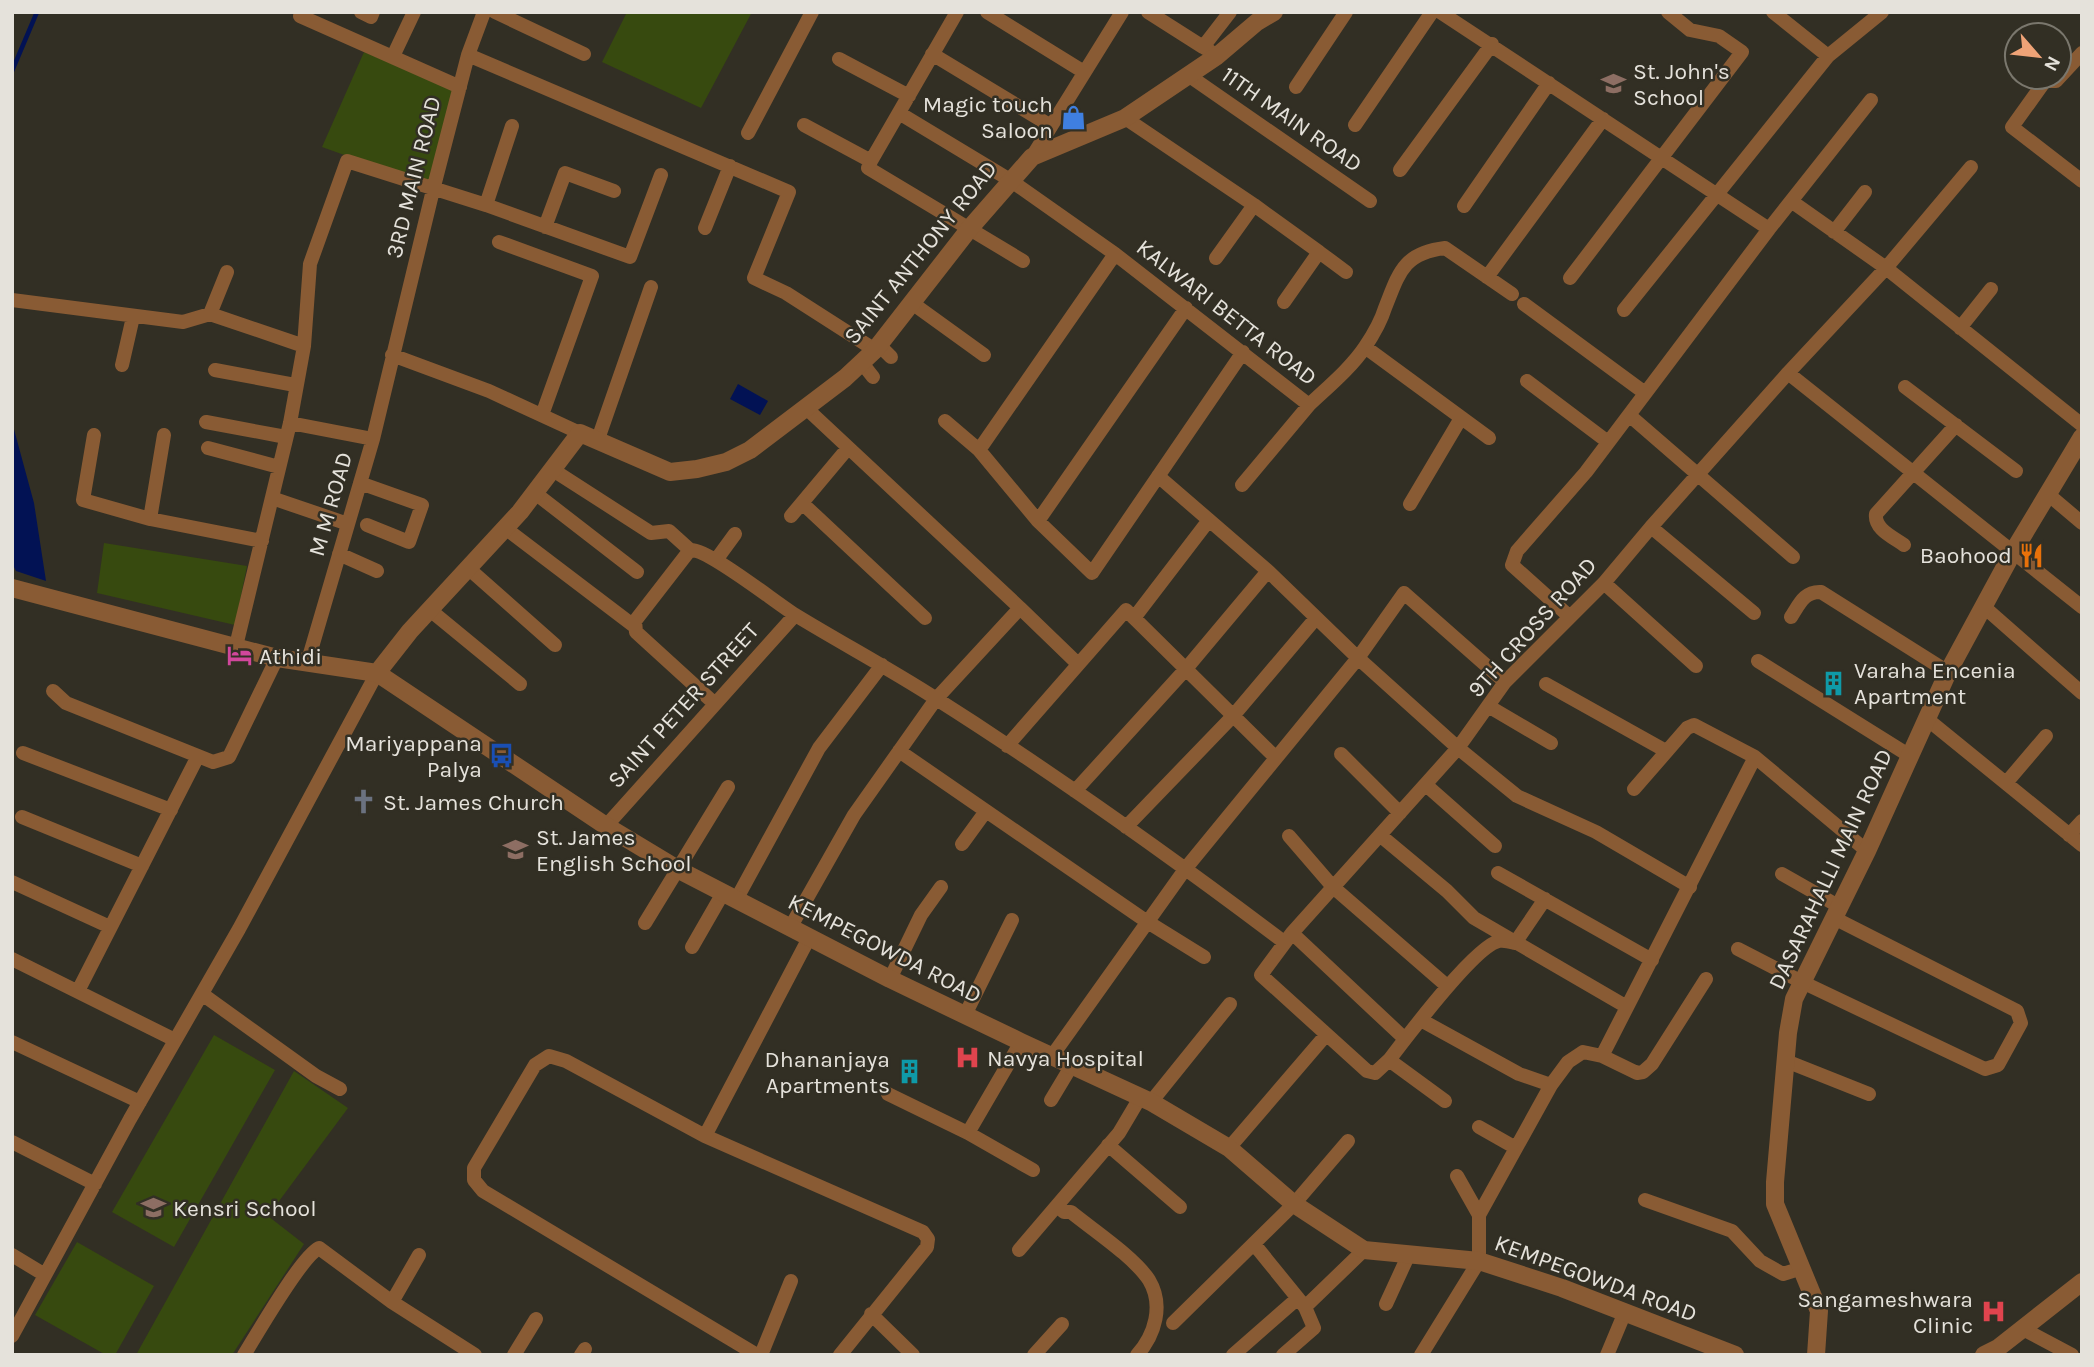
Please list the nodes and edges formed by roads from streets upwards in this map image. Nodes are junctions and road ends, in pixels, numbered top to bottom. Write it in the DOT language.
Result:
graph roads {
  1 [pos="361,12"];
  2 [pos="373,12"];
  3 [pos="414,12"];
  4 [pos="484,12"];
  5 [pos="495,12"];
  6 [pos="813,12"];
  7 [pos="957,12"];
  8 [pos="987,12"];
  9 [pos="1122,12"];
  10 [pos="1148,12"];
  11 [pos="1230,12"];
  12 [pos="1274,12"];
  13 [pos="1346,12"];
  14 [pos="1432,12"];
  15 [pos="1440,12"];
  16 [pos="1668,12"];
  17 [pos="1773,12"];
  18 [pos="1879,13"];
  19 [pos="300,16"];
  20 [pos="1492,44"];
  21 [pos="396,50"];
  22 [pos="1210,52"];
  23 [pos="2082,53"];
  24 [pos="584,54"];
  25 [pos="932,54"];
  26 [pos="468,55"];
  27 [pos="1828,56"];
  28 [pos="839,59"];
  29 [pos="1084,72"];
  30 [pos="1188,75"];
  31 [pos="1549,83"];
  32 [pos="460,87"];
  33 [pos="1296,87"];
  34 [pos="909,96"];
  35 [pos="1871,100"];
  36 [pos="899,113"];
  37 [pos="1125,118"];
  38 [pos="1603,119"];
  39 [pos="804,125"];
  40 [pos="1355,125"];
  41 [pos="512,126"];
  42 [pos="1051,126"];
  43 [pos="748,133"];
  44 [pos="1032,158"];
  45 [pos="1661,158"];
  46 [pos="872,161"];
  47 [pos="730,166"];
  48 [pos="1971,167"];
  49 [pos="1400,170"];
  50 [pos="661,175"];
  51 [pos="2079,175"];
  52 [pos="1010,180"];
  53 [pos="433,190"];
  54 [pos="614,191"];
  55 [pos="1865,192"];
  56 [pos="1717,195"];
  57 [pos="1370,201"];
  58 [pos="1791,201"];
  59 [pos="486,205"];
  60 [pos="1254,205"];
  61 [pos="1464,206"];
  62 [pos="545,227"];
  63 [pos="705,228"];
  64 [pos="970,228"];
  65 [pos="1769,229"];
  66 [pos="1834,232"];
  67 [pos="499,242"];
  68 [pos="1319,252"];
  69 [pos="1115,254"];
  70 [pos="1216,258"];
  71 [pos="1023,261"];
  72 [pos="1886,268"];
  73 [pos="227,272"];
  74 [pos="1346,272"];
  75 [pos="1487,277"];
  76 [pos="1570,278"];
  77 [pos="651,287"];
  78 [pos="1992,289"];
  79 [pos="1511,293"];
  80 [pos="12,300"];
  81 [pos="1284,302"];
  82 [pos="912,303"];
  83 [pos="1524,304"];
  84 [pos="1186,308"];
  85 [pos="1624,310"];
  86 [pos="210,314"];
  87 [pos="133,317"];
  88 [pos="1960,327"];
  89 [pos="303,346"];
  90 [pos="1365,347"];
  91 [pos="882,351"];
  92 [pos="1243,352"];
  93 [pos="392,355"];
  94 [pos="984,355"];
  95 [pos="122,365"];
  96 [pos="215,370"];
  97 [pos="1788,373"];
  98 [pos="1527,381"];
  99 [pos="295,385"];
  100 [pos="1905,387"];
  101 [pos="1645,393"];
  102 [pos="1308,405"];
  103 [pos="806,408"];
  104 [pos="542,415"];
  105 [pos="1629,415"];
  106 [pos="1461,418"];
  107 [pos="945,421"];
  108 [pos="206,422"];
  109 [pos="1956,425"];
  110 [pos="2082,425"];
  111 [pos="288,430"];
  112 [pos="580,433"];
  113 [pos="94,435"];
  114 [pos="164,435"];
  115 [pos="2082,437"];
  116 [pos="1489,438"];
  117 [pos="373,439"];
  118 [pos="597,442"];
  119 [pos="1608,442"];
  120 [pos="208,448"];
  121 [pos="848,448"];
  122 [pos="979,450"];
  123 [pos="279,467"];
  124 [pos="553,470"];
  125 [pos="2016,471"];
  126 [pos="1912,473"];
  127 [pos="1698,475"];
  128 [pos="1158,476"];
  129 [pos="360,483"];
  130 [pos="1242,485"];
  131 [pos="535,493"];
  132 [pos="2049,495"];
  133 [pos="272,498"];
  134 [pos="802,503"];
  135 [pos="1410,504"];
  136 [pos="791,516"];
  137 [pos="150,519"];
  138 [pos="1209,520"];
  139 [pos="1038,521"];
  140 [pos="2082,523"];
  141 [pos="348,524"];
  142 [pos="368,525"];
  143 [pos="1651,527"];
  144 [pos="505,528"];
  145 [pos="735,534"];
  146 [pos="262,541"];
  147 [pos="1905,545"];
  148 [pos="690,550"];
  149 [pos="2013,552"];
  150 [pos="339,554"];
  151 [pos="1793,557"];
  152 [pos="716,560"];
  153 [pos="468,568"];
  154 [pos="377,571"];
  155 [pos="1268,571"];
  156 [pos="637,572"];
  157 [pos="1604,583"];
  158 [pos="16,590"];
  159 [pos="1983,606"];
  160 [pos="2082,607"];
  161 [pos="1020,608"];
  162 [pos="430,610"];
  163 [pos="1754,613"];
  164 [pos="795,615"];
  165 [pos="1570,617"];
  166 [pos="1791,617"];
  167 [pos="925,618"];
  168 [pos="1134,618"];
  169 [pos="1316,618"];
  170 [pos="634,626"];
  171 [pos="555,645"];
  172 [pos="236,646"];
  173 [pos="277,658"];
  174 [pos="1358,658"];
  175 [pos="1758,661"];
  176 [pos="307,664"];
  177 [pos="1078,664"];
  178 [pos="882,665"];
  179 [pos="1696,666"];
  180 [pos="1185,670"];
  181 [pos="1948,672"];
  182 [pos="377,673"];
  183 [pos="1505,682"];
  184 [pos="520,684"];
  185 [pos="1546,684"];
  186 [pos="52,691"];
  187 [pos="2082,693"];
  188 [pos="936,699"];
  189 [pos="715,705"];
  190 [pos="1488,706"];
  191 [pos="1233,716"];
  192 [pos="1927,719"];
  193 [pos="2046,736"];
  194 [pos="1551,743"];
  195 [pos="1007,746"];
  196 [pos="1458,748"];
  197 [pos="899,751"];
  198 [pos="1666,751"];
  199 [pos="23,753"];
  200 [pos="1341,754"];
  201 [pos="198,756"];
  202 [pos="1910,756"];
  203 [pos="1275,757"];
  204 [pos="1755,757"];
  205 [pos="2006,783"];
  206 [pos="1426,785"];
  207 [pos="728,787"];
  208 [pos="1634,789"];
  209 [pos="1075,791"];
  210 [pos="171,810"];
  211 [pos="986,811"];
  212 [pos="1400,813"];
  213 [pos="22,817"];
  214 [pos="2082,821"];
  215 [pos="606,826"];
  216 [pos="1126,827"];
  217 [pos="2069,835"];
  218 [pos="1289,836"];
  219 [pos="1381,836"];
  220 [pos="962,844"];
  221 [pos="2082,845"];
  222 [pos="1495,846"];
  223 [pos="1867,851"];
  224 [pos="142,866"];
  225 [pos="1186,868"];
  226 [pos="679,870"];
  227 [pos="1498,873"];
  228 [pos="1782,874"];
  229 [pos="12,882"];
  230 [pos="941,887"];
  231 [pos="1334,887"];
  232 [pos="1690,887"];
  233 [pos="730,896"];
  234 [pos="1545,899"];
  235 [pos="1837,913"];
  236 [pos="1012,920"];
  237 [pos="1146,921"];
  238 [pos="645,923"];
  239 [pos="110,927"];
  240 [pos="790,928"];
  241 [pos="1288,937"];
  242 [pos="809,938"];
  243 [pos="1516,943"];
  244 [pos="692,947"];
  245 [pos="1738,948"];
  246 [pos="1205,957"];
  247 [pos="12,959"];
  248 [pos="1652,960"];
  249 [pos="890,979"];
  250 [pos="1706,979"];
  251 [pos="1802,982"];
  252 [pos="1447,986"];
  253 [pos="78,991"];
  254 [pos="202,994"];
  255 [pos="1230,1004"];
  256 [pos="1627,1007"];
  257 [pos="965,1015"];
  258 [pos="1421,1020"];
  259 [pos="1326,1035"];
  260 [pos="1405,1039"];
  261 [pos="175,1040"];
  262 [pos="12,1042"];
  263 [pos="1021,1042"];
  264 [pos="1052,1056"];
  265 [pos="1602,1056"];
  266 [pos="1389,1060"];
  267 [pos="1786,1060"];
  268 [pos="1072,1065"];
  269 [pos="1552,1085"];
  270 [pos="340,1089"];
  271 [pos="888,1094"];
  272 [pos="1869,1094"];
  273 [pos="1146,1099"];
  274 [pos="1051,1100"];
  275 [pos="1445,1101"];
  276 [pos="140,1102"];
  277 [pos="1479,1128"];
  278 [pos="968,1133"];
  279 [pos="705,1136"];
  280 [pos="1348,1141"];
  281 [pos="12,1142"];
  282 [pos="1108,1145"];
  283 [pos="1229,1148"];
  284 [pos="1516,1148"];
  285 [pos="1033,1170"];
  286 [pos="1457,1176"];
  287 [pos="94,1184"];
  288 [pos="1645,1200"];
  289 [pos="1294,1204"];
  290 [pos="1057,1206"];
  291 [pos="1180,1207"];
  292 [pos="1479,1214"];
  293 [pos="1254,1244"];
  294 [pos="1019,1250"];
  295 [pos="1363,1250"];
  296 [pos="1409,1254"];
  297 [pos="12,1255"];
  298 [pos="419,1255"];
  299 [pos="1479,1261"];
  300 [pos="1802,1268"];
  301 [pos="45,1275"];
  302 [pos="790,1280"];
  303 [pos="2082,1282"];
  304 [pos="393,1302"];
  305 [pos="1302,1302"];
  306 [pos="1387,1304"];
  307 [pos="1625,1312"];
  308 [pos="871,1314"];
  309 [pos="536,1319"];
  310 [pos="1173,1323"];
  311 [pos="1062,1324"];
  312 [pos="2023,1329"];
  313 [pos="12,1336"];
  314 [pos="244,1355"];
  315 [pos="475,1355"];
  316 [pos="514,1355"];
  317 [pos="759,1355"];
  318 [pos="840,1355"];
  319 [pos="913,1355"];
  320 [pos="1034,1355"];
  321 [pos="1138,1355"];
  322 [pos="1233,1355"];
  323 [pos="1283,1355"];
  324 [pos="1421,1355"];
  325 [pos="1607,1355"];
  326 [pos="1734,1355"];
  327 [pos="1816,1355"];
  328 [pos="1984,1355"];
  329 [pos="2072,1355"];
  1 -- 2 [label="street"];
  3 -- 21 [label="street"];
  4 -- 26 [label="street, 3RD MAIN ROAD"];
  5 -- 24 [label="street"];
  6 -- 43 [label="street"];
  7 -- 25 [label="street"];
  8 -- 29 [label="street"];
  9 -- 29 [label="street"];
  10 -- 22 [label="street"];
  11 -- 22 [label="street, 11TH MAIN ROAD"];
  12 -- 22 [label="street, SAINT ANTHONY ROAD"];
  13 -- 33 [label="street"];
  14 -- 40 [label="street"];
  15 -- 20 [label="street"];
  16 -- 45 [label="street"];
  17 -- 27 [label="street"];
  18 -- 27 [label="street"];
  19 -- 32 [label="street"];
  20 -- 31 [label="street"];
  20 -- 49 [label="street"];
  22 -- 30 [label="street, SAINT ANTHONY ROAD"];
  23 -- 51 [label="street"];
  25 -- 34 [label="street"];
  25 -- 42 [label="street"];
  26 -- 32 [label="street, 3RD MAIN ROAD"];
  26 -- 47 [label="street"];
  27 -- 56 [label="street"];
  28 -- 34 [label="street"];
  29 -- 42 [label="street"];
  30 -- 37 [label="street, SAINT ANTHONY ROAD"];
  30 -- 57 [label="street, 11TH MAIN ROAD"];
  31 -- 38 [label="street"];
  31 -- 61 [label="street"];
  32 -- 53 [label="street, 3RD MAIN ROAD"];
  34 -- 36 [label="street"];
  35 -- 58 [label="street"];
  36 -- 46 [label="street"];
  36 -- 52 [label="street, KALWARI BETTA ROAD"];
  37 -- 44 [label="street, SAINT ANTHONY ROAD"];
  37 -- 60 [label="street"];
  38 -- 45 [label="street"];
  38 -- 75 [label="street"];
  39 -- 46 [label="street"];
  41 -- 59 [label="street"];
  42 -- 44 [label="street"];
  44 -- 52 [label="street, SAINT ANTHONY ROAD"];
  45 -- 56 [label="street"];
  45 -- 76 [label="street"];
  46 -- 64 [label="street"];
  47 -- 63 [label="street"];
  47 -- 91 [label="street"];
  48 -- 72 [label="street, 9TH CROSS ROAD"];
  50 -- 62 [label="street"];
  52 -- 64 [label="street, SAINT ANTHONY ROAD"];
  52 -- 69 [label="street, KALWARI BETTA ROAD"];
  53 -- 59 [label="street"];
  53 -- 89 [label="street"];
  53 -- 93 [label="street, 3RD MAIN ROAD"];
  54 -- 62 [label="street"];
  55 -- 66 [label="street"];
  56 -- 65 [label="street"];
  56 -- 85 [label="street"];
  58 -- 65 [label="street"];
  58 -- 66 [label="street"];
  59 -- 62 [label="street"];
  60 -- 68 [label="street"];
  60 -- 70 [label="street"];
  64 -- 71 [label="street"];
  64 -- 82 [label="street, SAINT ANTHONY ROAD"];
  65 -- 101 [label="street"];
  66 -- 72 [label="street"];
  67 -- 104 [label="street"];
  68 -- 74 [label="street"];
  68 -- 81 [label="street"];
  69 -- 84 [label="street, KALWARI BETTA ROAD"];
  69 -- 122 [label="street"];
  72 -- 88 [label="street"];
  72 -- 97 [label="street, 9TH CROSS ROAD"];
  73 -- 86 [label="street"];
  75 -- 79 [label="street, KALWARI BETTA ROAD"];
  75 -- 90 [label="street, KALWARI BETTA ROAD"];
  77 -- 118 [label="street"];
  78 -- 88 [label="street"];
  80 -- 87 [label="street"];
  82 -- 91 [label="street, SAINT ANTHONY ROAD"];
  82 -- 94 [label="street"];
  83 -- 101 [label="street"];
  84 -- 92 [label="street, KALWARI BETTA ROAD"];
  84 -- 139 [label="street"];
  86 -- 87 [label="street"];
  86 -- 89 [label="street"];
  87 -- 95 [label="street"];
  88 -- 110 [label="street"];
  89 -- 99 [label="street"];
  90 -- 102 [label="street, KALWARI BETTA ROAD"];
  90 -- 106 [label="street"];
  91 -- 103 [label="street, SAINT ANTHONY ROAD"];
  92 -- 102 [label="street, KALWARI BETTA ROAD"];
  92 -- 128 [label="street"];
  93 -- 104 [label="street, SAINT ANTHONY ROAD"];
  93 -- 117 [label="street, M M ROAD"];
  96 -- 99 [label="street"];
  97 -- 126 [label="street"];
  97 -- 127 [label="street, 9TH CROSS ROAD"];
  98 -- 119 [label="street"];
  99 -- 111 [label="street"];
  100 -- 109 [label="street"];
  101 -- 105 [label="street"];
  102 -- 130 [label="street"];
  103 -- 118 [label="street, SAINT ANTHONY ROAD"];
  103 -- 121 [label="street"];
  104 -- 112 [label="street, SAINT ANTHONY ROAD"];
  105 -- 119 [label="street"];
  105 -- 127 [label="street"];
  106 -- 116 [label="street"];
  106 -- 135 [label="street"];
  107 -- 122 [label="street"];
  108 -- 111 [label="street"];
  109 -- 125 [label="street"];
  109 -- 126 [label="street"];
  111 -- 117 [label="street"];
  111 -- 123 [label="street"];
  112 -- 118 [label="street, SAINT ANTHONY ROAD"];
  112 -- 124 [label="street"];
  113 -- 137 [label="street"];
  114 -- 137 [label="street"];
  115 -- 132 [label="street, DASARAHALLI MAIN ROAD"];
  117 -- 129 [label="street, M M ROAD"];
  119 -- 165 [label="street"];
  120 -- 123 [label="street"];
  121 -- 134 [label="street"];
  121 -- 161 [label="street"];
  122 -- 139 [label="street"];
  123 -- 133 [label="street"];
  124 -- 131 [label="street"];
  124 -- 148 [label="street"];
  126 -- 147 [label="street"];
  126 -- 149 [label="street"];
  127 -- 143 [label="street, 9TH CROSS ROAD"];
  127 -- 151 [label="street"];
  128 -- 138 [label="street"];
  128 -- 139 [label="street"];
  129 -- 141 [label="street, M M ROAD"];
  129 -- 142 [label="street"];
  131 -- 144 [label="street"];
  131 -- 156 [label="street"];
  132 -- 140 [label="street"];
  132 -- 149 [label="street, DASARAHALLI MAIN ROAD"];
  133 -- 141 [label="street"];
  133 -- 146 [label="street"];
  134 -- 136 [label="street"];
  134 -- 167 [label="street"];
  137 -- 146 [label="street"];
  138 -- 155 [label="street"];
  138 -- 168 [label="street"];
  141 -- 150 [label="street, M M ROAD"];
  143 -- 157 [label="street, 9TH CROSS ROAD"];
  143 -- 163 [label="street"];
  144 -- 153 [label="street"];
  144 -- 170 [label="street"];
  145 -- 152 [label="street"];
  146 -- 172 [label="street"];
  148 -- 152 [label="street"];
  148 -- 170 [label="street"];
  149 -- 159 [label="street, DASARAHALLI MAIN ROAD"];
  149 -- 160 [label="street"];
  150 -- 154 [label="street"];
  150 -- 176 [label="street, M M ROAD"];
  152 -- 164 [label="street"];
  153 -- 162 [label="street"];
  153 -- 171 [label="street"];
  155 -- 169 [label="street"];
  155 -- 180 [label="street"];
  157 -- 165 [label="street, 9TH CROSS ROAD"];
  157 -- 179 [label="street"];
  158 -- 172 [label="street, KEMPEGOWDA ROAD"];
  159 -- 181 [label="street, DASARAHALLI MAIN ROAD"];
  159 -- 187 [label="street"];
  161 -- 177 [label="street"];
  161 -- 188 [label="street"];
  162 -- 182 [label="street"];
  162 -- 184 [label="street"];
  164 -- 178 [label="street"];
  164 -- 189 [label="street, SAINT PETER STREET"];
  165 -- 183 [label="street, 9TH CROSS ROAD"];
  166 -- 181 [label="street"];
  168 -- 177 [label="street"];
  168 -- 180 [label="street"];
  169 -- 174 [label="street"];
  169 -- 191 [label="street"];
  170 -- 189 [label="street"];
  172 -- 173 [label="street, KEMPEGOWDA ROAD"];
  173 -- 176 [label="street, KEMPEGOWDA ROAD"];
  173 -- 201 [label="street"];
  174 -- 183 [label="street"];
  174 -- 196 [label="street"];
  174 -- 203 [label="street"];
  175 -- 202 [label="street"];
  176 -- 182 [label="street, KEMPEGOWDA ROAD"];
  177 -- 195 [label="street"];
  178 -- 188 [label="street"];
  178 -- 233 [label="street"];
  180 -- 191 [label="street"];
  180 -- 209 [label="street"];
  181 -- 192 [label="street, DASARAHALLI MAIN ROAD"];
  182 -- 215 [label="street, KEMPEGOWDA ROAD"];
  182 -- 254 [label="street"];
  183 -- 190 [label="street, 9TH CROSS ROAD"];
  185 -- 198 [label="street"];
  186 -- 201 [label="street"];
  188 -- 195 [label="street"];
  188 -- 197 [label="street"];
  189 -- 215 [label="street, SAINT PETER STREET"];
  190 -- 194 [label="street"];
  190 -- 196 [label="street, 9TH CROSS ROAD"];
  191 -- 203 [label="street"];
  191 -- 216 [label="street"];
  192 -- 202 [label="street, DASARAHALLI MAIN ROAD"];
  192 -- 205 [label="street"];
  193 -- 205 [label="street"];
  195 -- 209 [label="street"];
  196 -- 206 [label="street, 9TH CROSS ROAD"];
  196 -- 232 [label="street"];
  197 -- 211 [label="street"];
  197 -- 240 [label="street"];
  198 -- 204 [label="street"];
  198 -- 208 [label="street"];
  199 -- 210 [label="street"];
  200 -- 212 [label="street"];
  201 -- 210 [label="street"];
  202 -- 223 [label="street, DASARAHALLI MAIN ROAD"];
  203 -- 225 [label="street"];
  204 -- 223 [label="street"];
  204 -- 232 [label="street"];
  205 -- 217 [label="street"];
  206 -- 212 [label="street, 9TH CROSS ROAD"];
  206 -- 222 [label="street"];
  207 -- 226 [label="street"];
  209 -- 216 [label="street"];
  210 -- 224 [label="street"];
  211 -- 220 [label="street"];
  211 -- 237 [label="street"];
  212 -- 219 [label="street, 9TH CROSS ROAD"];
  213 -- 224 [label="street"];
  214 -- 217 [label="street"];
  215 -- 226 [label="street, KEMPEGOWDA ROAD"];
  216 -- 225 [label="street"];
  217 -- 221 [label="street"];
  218 -- 231 [label="street"];
  219 -- 231 [label="street, 9TH CROSS ROAD"];
  219 -- 243 [label="street"];
  223 -- 235 [label="street, DASARAHALLI MAIN ROAD"];
  224 -- 239 [label="street"];
  225 -- 237 [label="street"];
  225 -- 241 [label="street"];
  226 -- 233 [label="street, KEMPEGOWDA ROAD"];
  226 -- 238 [label="street"];
  227 -- 234 [label="street"];
  228 -- 235 [label="street"];
  229 -- 239 [label="street"];
  230 -- 249 [label="street"];
  231 -- 241 [label="street, 9TH CROSS ROAD"];
  231 -- 252 [label="street"];
  232 -- 248 [label="street"];
  233 -- 240 [label="street, KEMPEGOWDA ROAD"];
  233 -- 244 [label="street"];
  234 -- 243 [label="street"];
  234 -- 248 [label="street"];
  235 -- 251 [label="street, DASARAHALLI MAIN ROAD"];
  235 -- 251 [label="street"];
  236 -- 257 [label="street"];
  237 -- 246 [label="street"];
  237 -- 264 [label="street"];
  239 -- 253 [label="street"];
  240 -- 242 [label="street, KEMPEGOWDA ROAD"];
  241 -- 259 [label="street, 9TH CROSS ROAD"];
  241 -- 260 [label="street"];
  242 -- 249 [label="street, KEMPEGOWDA ROAD"];
  242 -- 279 [label="street"];
  243 -- 252 [label="street"];
  243 -- 256 [label="street"];
  245 -- 251 [label="street"];
  247 -- 253 [label="street"];
  248 -- 256 [label="street"];
  249 -- 257 [label="street, KEMPEGOWDA ROAD"];
  250 -- 265 [label="street"];
  251 -- 267 [label="street, DASARAHALLI MAIN ROAD"];
  252 -- 258 [label="street"];
  253 -- 261 [label="street"];
  254 -- 261 [label="street"];
  254 -- 270 [label="street"];
  255 -- 273 [label="street"];
  256 -- 265 [label="street"];
  257 -- 263 [label="street, KEMPEGOWDA ROAD"];
  258 -- 260 [label="street"];
  258 -- 269 [label="street"];
  259 -- 266 [label="street"];
  259 -- 283 [label="street"];
  260 -- 266 [label="street"];
  261 -- 276 [label="street"];
  262 -- 276 [label="street"];
  263 -- 264 [label="street, KEMPEGOWDA ROAD"];
  263 -- 278 [label="street"];
  264 -- 268 [label="street, KEMPEGOWDA ROAD"];
  265 -- 269 [label="street"];
  266 -- 275 [label="street"];
  267 -- 272 [label="street"];
  267 -- 300 [label="street, DASARAHALLI MAIN ROAD"];
  268 -- 273 [label="street, KEMPEGOWDA ROAD"];
  268 -- 274 [label="street"];
  269 -- 284 [label="street"];
  271 -- 278 [label="street"];
  273 -- 282 [label="street"];
  273 -- 283 [label="street, KEMPEGOWDA ROAD"];
  276 -- 287 [label="street"];
  277 -- 284 [label="street"];
  278 -- 285 [label="street"];
  279 -- 308 [label="street"];
  279 -- 317 [label="street"];
  280 -- 289 [label="street"];
  281 -- 287 [label="street"];
  282 -- 290 [label="street"];
  282 -- 291 [label="street"];
  283 -- 289 [label="street, KEMPEGOWDA ROAD"];
  284 -- 292 [label="street"];
  286 -- 292 [label="street"];
  287 -- 301 [label="street"];
  288 -- 300 [label="street"];
  289 -- 293 [label="street"];
  289 -- 295 [label="street, KEMPEGOWDA ROAD"];
  290 -- 294 [label="street"];
  290 -- 321 [label="street"];
  292 -- 299 [label="street"];
  293 -- 305 [label="street"];
  293 -- 310 [label="street"];
  295 -- 296 [label="street, KEMPEGOWDA ROAD"];
  295 -- 305 [label="street"];
  296 -- 299 [label="street, KEMPEGOWDA ROAD"];
  296 -- 306 [label="street"];
  297 -- 301 [label="street"];
  298 -- 304 [label="street"];
  299 -- 307 [label="street, KEMPEGOWDA ROAD"];
  299 -- 324 [label="street"];
  300 -- 327 [label="street, DASARAHALLI MAIN ROAD"];
  301 -- 313 [label="street"];
  302 -- 317 [label="street"];
  303 -- 312 [label="street"];
  304 -- 314 [label="street"];
  304 -- 315 [label="street"];
  305 -- 322 [label="street"];
  305 -- 323 [label="street"];
  307 -- 325 [label="street"];
  307 -- 326 [label="street, KEMPEGOWDA ROAD"];
  308 -- 318 [label="street"];
  308 -- 319 [label="street"];
  309 -- 316 [label="street"];
  311 -- 320 [label="street"];
  312 -- 328 [label="street"];
  312 -- 329 [label="street"];
}
